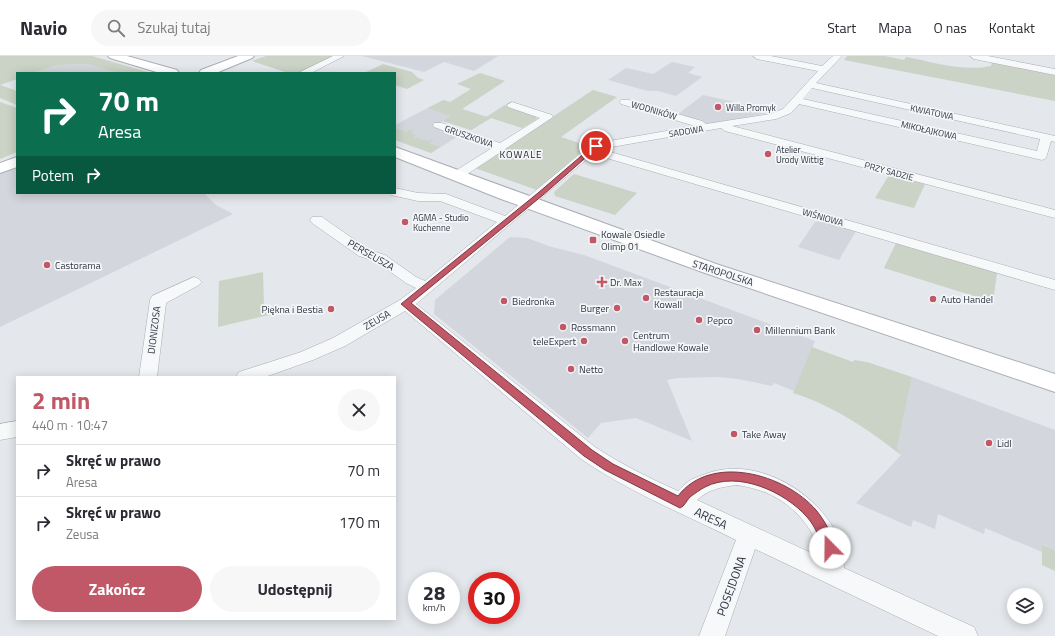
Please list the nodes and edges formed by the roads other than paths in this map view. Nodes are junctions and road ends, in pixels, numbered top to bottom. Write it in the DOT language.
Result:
graph roads {
  1 [pos="114,56"];
  2 [pos="248,56"];
  3 [pos="340,56"];
  4 [pos="757,56"];
  5 [pos="838,56"];
  6 [pos="974,56"];
  7 [pos="824,69"];
  8 [pos="170,72"];
  9 [pos="208,72"];
  10 [pos="305,72"];
  11 [pos="1055,72"];
  12 [pos="810,85"];
  13 [pos="796,100"];
  14 [pos="625,102"];
  15 [pos="512,105"];
  16 [pos="438,125"];
  17 [pos="724,125"];
  18 [pos="704,128"];
  19 [pos="1051,138"];
  20 [pos="501,147"];
  21 [pos="591,150"];
  22 [pos="396,152"];
  23 [pos="16,162"];
  24 [pos="0,168"];
  25 [pos="456,176"];
  26 [pos="396,192"];
  27 [pos="529,203"];
  28 [pos="1055,214"];
  29 [pos="317,220"];
  30 [pos="507,221"];
  31 [pos="194,282"];
  32 [pos="1055,285"];
  33 [pos="426,288"];
  34 [pos="406,304"];
  35 [pos="148,376"];
  36 [pos="248,376"];
  37 [pos="1055,383"];
  38 [pos="16,429"];
  39 [pos="0,432"];
  40 [pos="680,503"];
  41 [pos="749,535"];
  42 [pos="833,573"];
  43 [pos="712,636"];
  44 [pos="965,636"];
  1 -- 8 [label="main road"];
  2 -- 9 [label="main road"];
  3 -- 10 [label="street"];
  4 -- 7 [label="street"];
  5 -- 7 [label="street, SADOWA"];
  6 -- 11 [label="street"];
  7 -- 12 [label="street, SADOWA"];
  12 -- 13 [label="street, SADOWA"];
  12 -- 19 [label="street, KWIATOWA"];
  13 -- 17 [label="street, SADOWA"];
  13 -- 19 [label="street, MIKOŁAJKOWA"];
  14 -- 18 [label="street, WODNIKÓW"];
  15 -- 20 [label="street"];
  16 -- 20 [label="street, GRUSZKOWA"];
  17 -- 18 [label="street, SADOWA"];
  17 -- 28 [label="street, PRZY SADZIE"];
  18 -- 21 [label="street, SADOWA"];
  20 -- 25 [label="street"];
  21 -- 27 [label="street, SADOWA"];
  21 -- 32 [label="street, WIŚNIOWA"];
  22 -- 25 [label="main road, STAROPOLSKA"];
  23 -- 24 [label="main road"];
  25 -- 27 [label="main road, STAROPOLSKA"];
  26 -- 30 [label="street"];
  27 -- 30 [label="street, ZEUSA"];
  27 -- 37 [label="main road, STAROPOLSKA"];
  29 -- 33 [label="street, PERSEUSZA"];
  30 -- 33 [label="street, ZEUSA"];
  31 -- 35 [label="street, DIONIZOSA"];
  33 -- 34 [label="street, ZEUSA"];
  34 -- 36 [label="street, ZEUSA"];
  34 -- 40 [label="street, ARESA"];
  38 -- 39 [label="street"];
  40 -- 41 [label="street, ARESA"];
  40 -- 42 [label="street"];
  41 -- 42 [label="street, ARESA"];
  41 -- 43 [label="street, POSEJDONA"];
  42 -- 44 [label="street, ARESA"];
}
